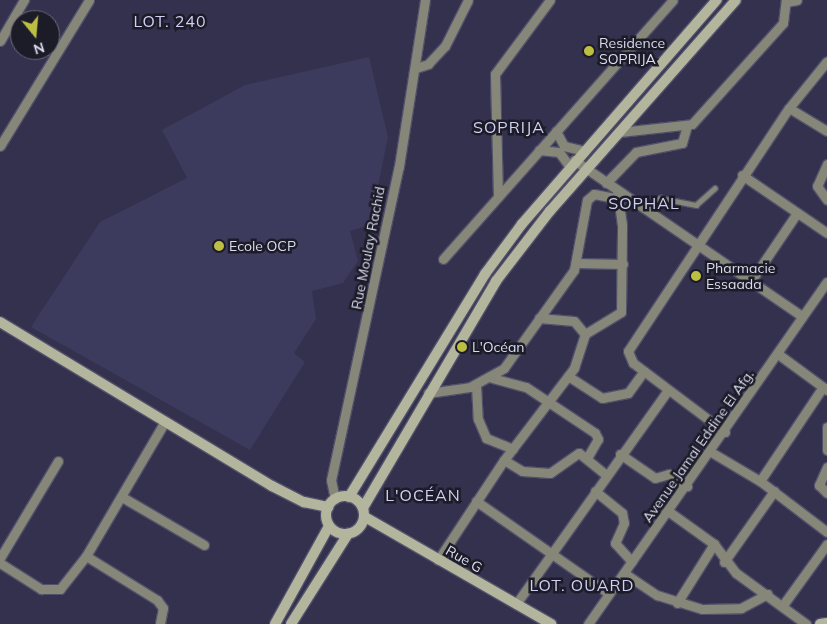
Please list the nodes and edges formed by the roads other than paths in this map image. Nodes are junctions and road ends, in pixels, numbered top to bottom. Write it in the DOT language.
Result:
graph roads {
  1 [pos="24,0"];
  2 [pos="89,0"];
  3 [pos="425,0"];
  4 [pos="468,0"];
  5 [pos="550,0"];
  6 [pos="673,0"];
  7 [pos="717,0"];
  8 [pos="736,0"];
  9 [pos="797,0"];
  10 [pos="786,1"];
  11 [pos="0,41"];
  12 [pos="827,61"];
  13 [pos="416,68"];
  14 [pos="790,108"];
  15 [pos="687,126"];
  16 [pos="556,131"];
  17 [pos="827,131"];
  18 [pos="620,132"];
  19 [pos="0,146"];
  20 [pos="539,150"];
  21 [pos="582,150"];
  22 [pos="571,163"];
  23 [pos="827,164"];
  24 [pos="586,169"];
  25 [pos="742,175"];
  26 [pos="606,183"];
  27 [pos="714,188"];
  28 [pos="618,194"];
  29 [pos="498,196"];
  30 [pos="827,200"];
  31 [pos="645,209"];
  32 [pos="797,213"];
  33 [pos="827,233"];
  34 [pos="696,244"];
  35 [pos="443,258"];
  36 [pos="576,263"];
  37 [pos="623,264"];
  38 [pos="751,281"];
  39 [pos="827,282"];
  40 [pos="802,316"];
  41 [pos="539,318"];
  42 [pos="0,322"];
  43 [pos="586,334"];
  44 [pos="778,354"];
  45 [pos="644,371"];
  46 [pos="568,376"];
  47 [pos="492,378"];
  48 [pos="476,385"];
  49 [pos="825,389"];
  50 [pos="668,390"];
  51 [pos="428,393"];
  52 [pos="548,402"];
  53 [pos="164,425"];
  54 [pos="827,427"];
  55 [pos="725,432"];
  56 [pos="513,449"];
  57 [pos="827,450"];
  58 [pos="711,452"];
  59 [pos="620,454"];
  60 [pos="587,458"];
  61 [pos="504,460"];
  62 [pos="58,462"];
  63 [pos="827,467"];
  64 [pos="606,474"];
  65 [pos="760,481"];
  66 [pos="687,486"];
  67 [pos="595,491"];
  68 [pos="774,491"];
  69 [pos="827,493"];
  70 [pos="122,497"];
  71 [pos="349,497"];
  72 [pos="476,501"];
  73 [pos="332,503"];
  74 [pos="668,511"];
  75 [pos="364,512"];
  76 [pos="329,526"];
  77 [pos="827,532"];
  78 [pos="348,534"];
  79 [pos="714,544"];
  80 [pos="827,544"];
  81 [pos="204,545"];
  82 [pos="552,553"];
  83 [pos="86,556"];
  84 [pos="0,558"];
  85 [pos="438,560"];
  86 [pos="632,562"];
  87 [pos="724,562"];
  88 [pos="0,563"];
  89 [pos="624,573"];
  90 [pos="608,593"];
  91 [pos="767,594"];
  92 [pos="676,603"];
  93 [pos="516,604"];
  94 [pos="783,604"];
  95 [pos="827,623"];
  96 [pos="160,624"];
  97 [pos="275,624"];
  98 [pos="291,624"];
  99 [pos="551,624"];
  100 [pos="588,624"];
  101 [pos="806,624"];
  102 [pos="820,624"];
  1 -- 11 [label="street"];
  2 -- 19 [label="street"];
  3 -- 13 [label="street, Rue Moulay Rachid"];
  4 -- 13 [label="street"];
  5 -- 29 [label="street"];
  6 -- 16 [label="street"];
  7 -- 21 [label="main road"];
  8 -- 18 [label="main road"];
  9 -- 10 [label="street"];
  10 -- 15 [label="street"];
  12 -- 14 [label="street"];
  13 -- 73 [label="street, Rue Moulay Rachid"];
  14 -- 17 [label="street"];
  14 -- 25 [label="street"];
  15 -- 18 [label="street"];
  15 -- 26 [label="street"];
  16 -- 20 [label="street"];
  16 -- 21 [label="street"];
  18 -- 24 [label="main road"];
  20 -- 22 [label="street"];
  20 -- 29 [label="street"];
  21 -- 22 [label="main road"];
  22 -- 24 [label="street"];
  22 -- 71 [label="main road"];
  23 -- 30 [label="street"];
  24 -- 26 [label="street"];
  24 -- 51 [label="main road"];
  25 -- 32 [label="street"];
  25 -- 34 [label="street"];
  26 -- 28 [label="street"];
  27 -- 31 [label="lane"];
  28 -- 31 [label="street"];
  28 -- 36 [label="street"];
  28 -- 37 [label="street"];
  29 -- 35 [label="street"];
  31 -- 34 [label="street"];
  32 -- 33 [label="street"];
  32 -- 38 [label="street"];
  34 -- 38 [label="street"];
  34 -- 45 [label="street"];
  36 -- 37 [label="street"];
  36 -- 41 [label="street"];
  37 -- 43 [label="street"];
  38 -- 40 [label="street"];
  39 -- 40 [label="street, Avenue Jamal Eddine El Afg."];
  40 -- 44 [label="street, Avenue Jamal Eddine El Afg."];
  41 -- 43 [label="street"];
  41 -- 47 [label="street"];
  42 -- 53 [label="main road"];
  43 -- 46 [label="street"];
  44 -- 49 [label="street"];
  44 -- 55 [label="street, Avenue Jamal Eddine El Afg."];
  45 -- 46 [label="street"];
  45 -- 50 [label="street"];
  46 -- 52 [label="street"];
  47 -- 48 [label="street"];
  47 -- 52 [label="street"];
  48 -- 51 [label="street"];
  48 -- 56 [label="street"];
  49 -- 65 [label="street"];
  50 -- 55 [label="street"];
  50 -- 59 [label="street"];
  51 -- 75 [label="main road"];
  52 -- 56 [label="street"];
  52 -- 60 [label="street"];
  53 -- 70 [label="street"];
  53 -- 73 [label="main road"];
  54 -- 57 [label="street"];
  55 -- 58 [label="street, Avenue Jamal Eddine El Afg."];
  56 -- 61 [label="street"];
  58 -- 65 [label="street"];
  58 -- 66 [label="street, Avenue Jamal Eddine El Afg."];
  59 -- 64 [label="street"];
  59 -- 66 [label="street"];
  60 -- 61 [label="street"];
  60 -- 64 [label="street"];
  61 -- 72 [label="street"];
  62 -- 84 [label="street"];
  63 -- 69 [label="street"];
  64 -- 67 [label="street"];
  65 -- 68 [label="street"];
  66 -- 74 [label="street, Avenue Jamal Eddine El Afg."];
  67 -- 82 [label="street"];
  67 -- 86 [label="street"];
  68 -- 77 [label="street"];
  68 -- 87 [label="street"];
  70 -- 81 [label="street"];
  70 -- 83 [label="street"];
  71 -- 73 [label="main road"];
  71 -- 75 [label="main road"];
  72 -- 82 [label="street"];
  72 -- 85 [label="street"];
  73 -- 76 [label="main road"];
  74 -- 79 [label="street"];
  74 -- 86 [label="street, Avenue Jamal Eddine El Afg."];
  75 -- 78 [label="main road"];
  75 -- 85 [label="main road, Rue G"];
  76 -- 78 [label="main road"];
  76 -- 97 [label="main road"];
  78 -- 98 [label="main road"];
  79 -- 87 [label="street"];
  79 -- 92 [label="street"];
  80 -- 94 [label="street"];
  82 -- 90 [label="street"];
  82 -- 93 [label="street"];
  83 -- 88 [label="street"];
  83 -- 96 [label="street"];
  85 -- 93 [label="main road, Rue G"];
  86 -- 89 [label="street, Avenue Jamal Eddine El Afg."];
  87 -- 91 [label="street"];
  89 -- 90 [label="street, Avenue Jamal Eddine El Afg."];
  89 -- 92 [label="street"];
  90 -- 100 [label="street, Avenue Jamal Eddine El Afg."];
  91 -- 92 [label="street"];
  91 -- 94 [label="street"];
  93 -- 99 [label="main road, Rue G"];
  94 -- 101 [label="street"];
  95 -- 102 [label="main road"];
}
